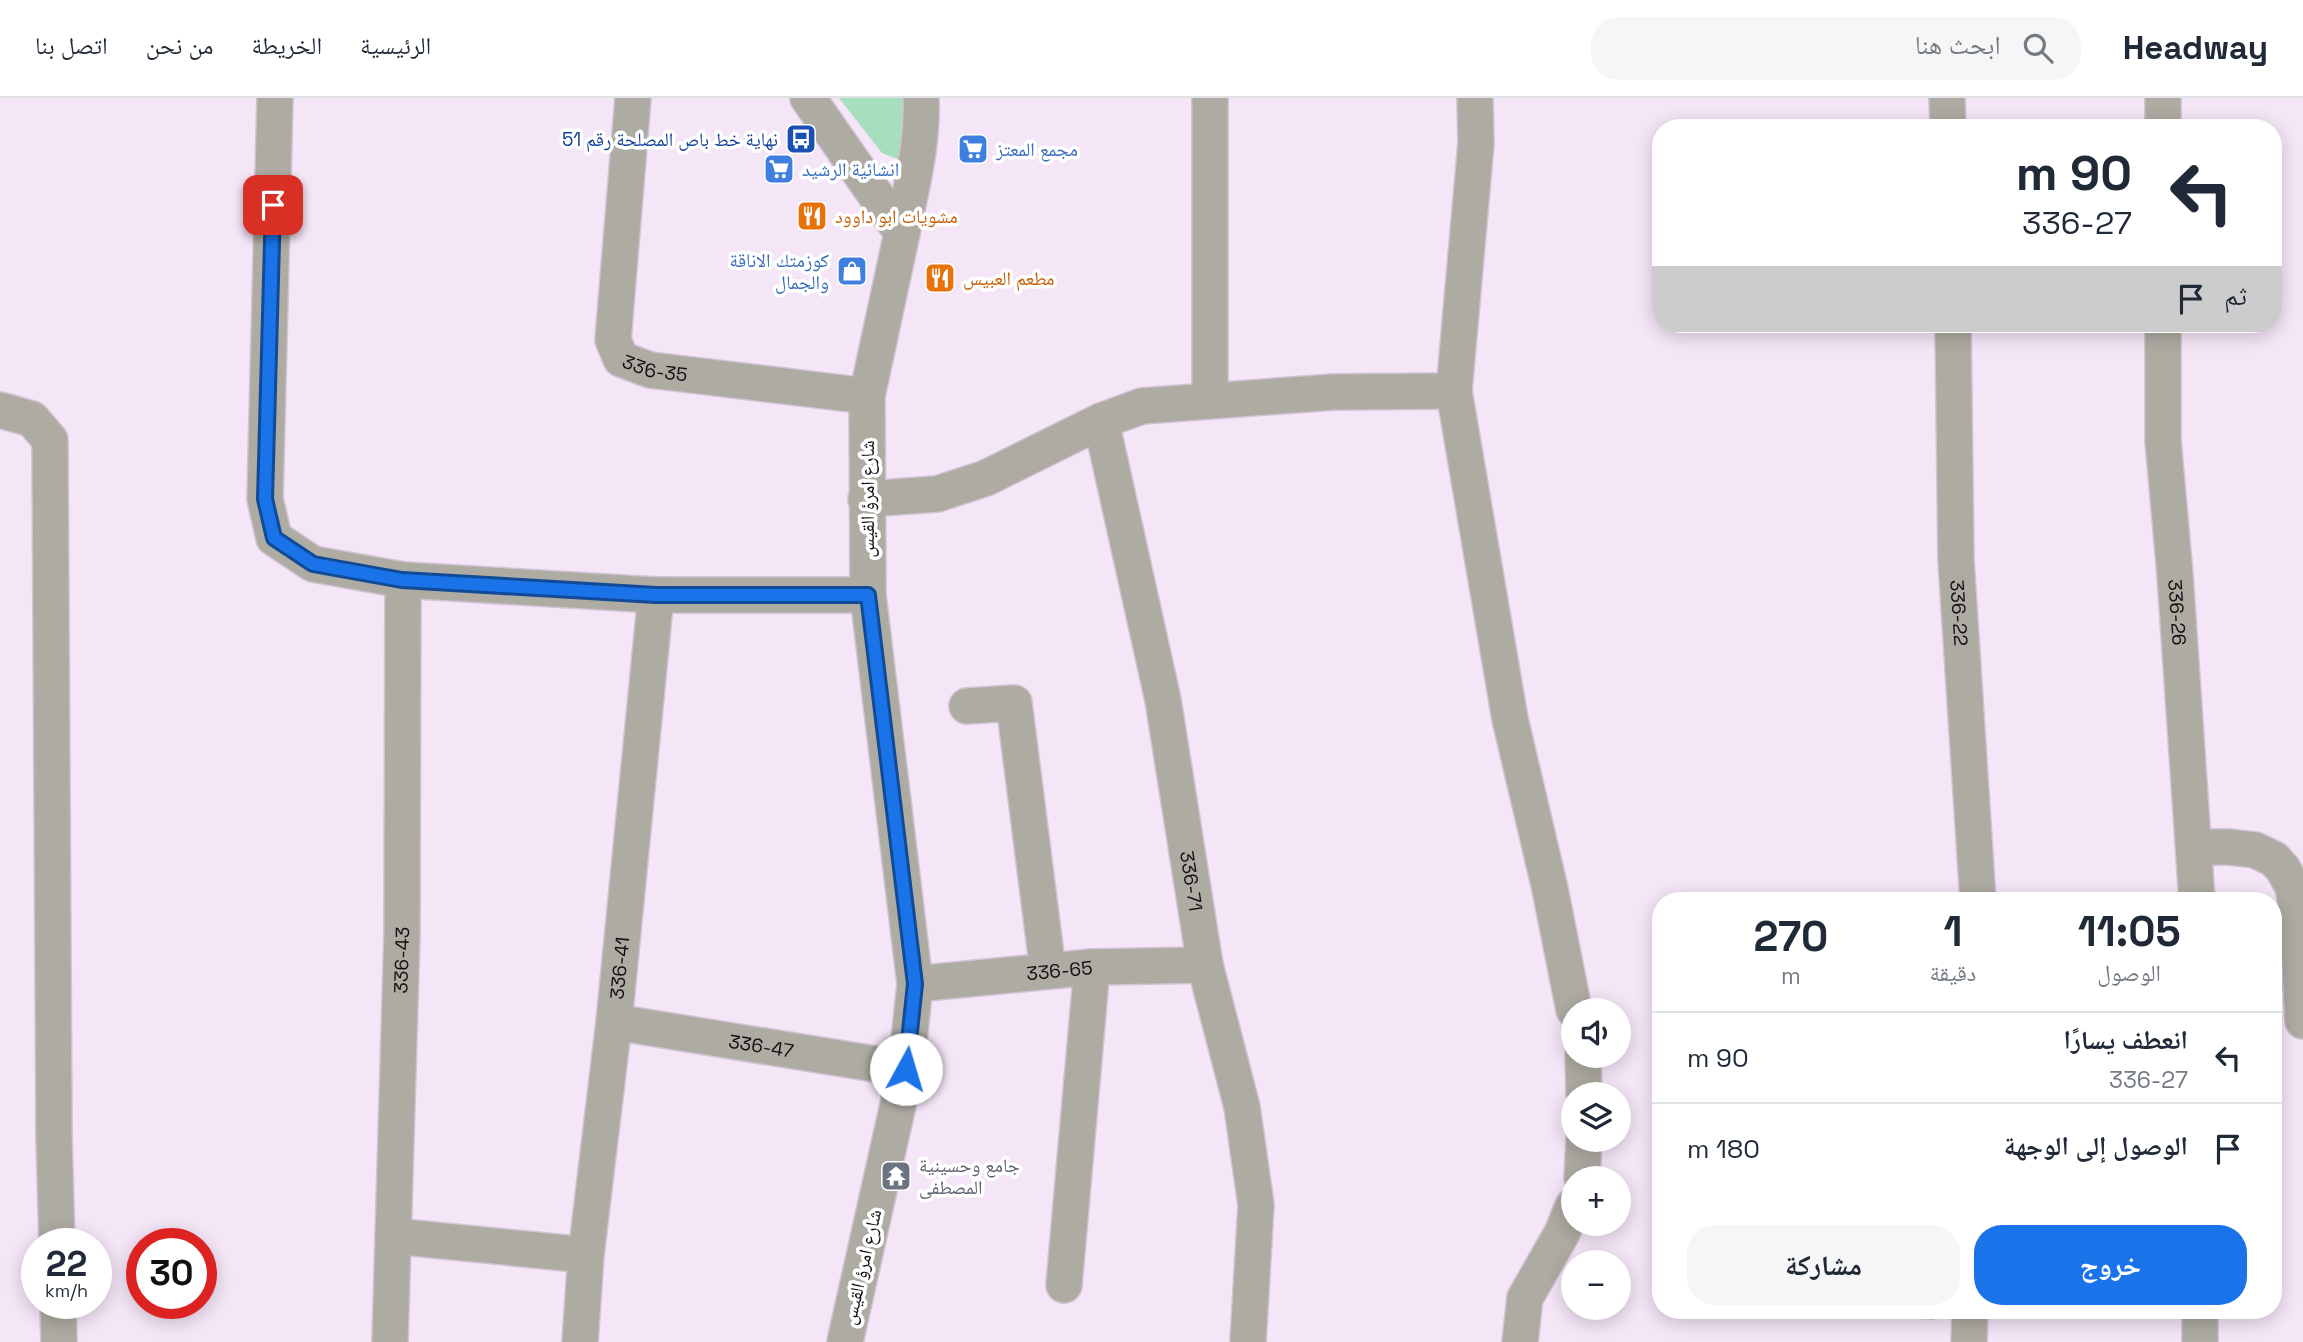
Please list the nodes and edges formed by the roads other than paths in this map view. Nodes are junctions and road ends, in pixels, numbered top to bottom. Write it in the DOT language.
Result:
graph roads {
  1 [pos="275,98"];
  2 [pos="633,98"];
  3 [pos="808,98"];
  4 [pos="921,98"];
  5 [pos="1210,98"];
  6 [pos="1475,98"];
  7 [pos="1947,98"];
  8 [pos="2163,98"];
  9 [pos="1948,119"];
  10 [pos="2163,119"];
  11 [pos="902,233"];
  12 [pos="1953,333"];
  13 [pos="2163,333"];
  14 [pos="1454,391"];
  15 [pos="867,396"];
  16 [pos="1210,401"];
  17 [pos="0,410"];
  18 [pos="1101,421"];
  19 [pos="866,499"];
  20 [pos="402,580"];
  21 [pos="656,595"];
  22 [pos="868,595"];
  23 [pos="967,706"];
  24 [pos="2193,847"];
  25 [pos="1977,892"];
  26 [pos="2196,892"];
  27 [pos="1205,965"];
  28 [pos="1092,967"];
  29 [pos="1048,971"];
  30 [pos="915,984"];
  31 [pos="1572,998"];
  32 [pos="2303,1021"];
  33 [pos="614,1022"];
  34 [pos="906,1069"];
  35 [pos="57,1228"];
  36 [pos="1561,1235"];
  37 [pos="393,1236"];
  38 [pos="586,1255"];
  39 [pos="1064,1285"];
  40 [pos="58,1319"];
  41 [pos="1970,1319"];
  42 [pos="2200,1319"];
  43 [pos="59,1342"];
  44 [pos="390,1342"];
  45 [pos="580,1342"];
  46 [pos="845,1342"];
  47 [pos="1248,1342"];
  48 [pos="1520,1342"];
  49 [pos="1969,1342"];
  50 [pos="2200,1342"];
  1 -- 20 [label="street"];
  2 -- 15 [label="street, 336-35"];
  3 -- 11 [label="street"];
  4 -- 11 [label="street, شارع امرؤ القيس"];
  5 -- 16 [label="street"];
  6 -- 14 [label="street"];
  7 -- 9 [label="street"];
  8 -- 10 [label="street"];
  11 -- 15 [label="street, شارع امرؤ القيس"];
  12 -- 25 [label="street, 336-22"];
  13 -- 24 [label="street, 336-26"];
  14 -- 16 [label="street"];
  14 -- 31 [label="street"];
  15 -- 19 [label="street, شارع امرؤ القيس"];
  16 -- 18 [label="street"];
  17 -- 35 [label="street"];
  18 -- 19 [label="street"];
  18 -- 27 [label="street, 336-71"];
  19 -- 22 [label="street, شارع امرؤ القيس"];
  20 -- 21 [label="street"];
  20 -- 37 [label="street, 336-43"];
  21 -- 22 [label="street"];
  21 -- 33 [label="street, 336-41"];
  22 -- 30 [label="street, شارع امرؤ القيس"];
  23 -- 29 [label="street"];
  24 -- 26 [label="street, 336-26"];
  24 -- 32 [label="street"];
  27 -- 28 [label="street, 336-65"];
  27 -- 47 [label="street, 336-71"];
  28 -- 29 [label="street, 336-65"];
  28 -- 39 [label="street"];
  29 -- 30 [label="street, 336-65"];
  30 -- 34 [label="street, شارع امرؤ القيس"];
  33 -- 34 [label="street, 336-47"];
  33 -- 38 [label="street, 336-41"];
  34 -- 46 [label="street, شارع امرؤ القيس"];
  36 -- 48 [label="street"];
  37 -- 38 [label="street"];
  37 -- 44 [label="street, 336-43"];
  38 -- 45 [label="street, 336-41"];
  40 -- 43 [label="street"];
  41 -- 49 [label="street"];
  42 -- 50 [label="street"];
}
